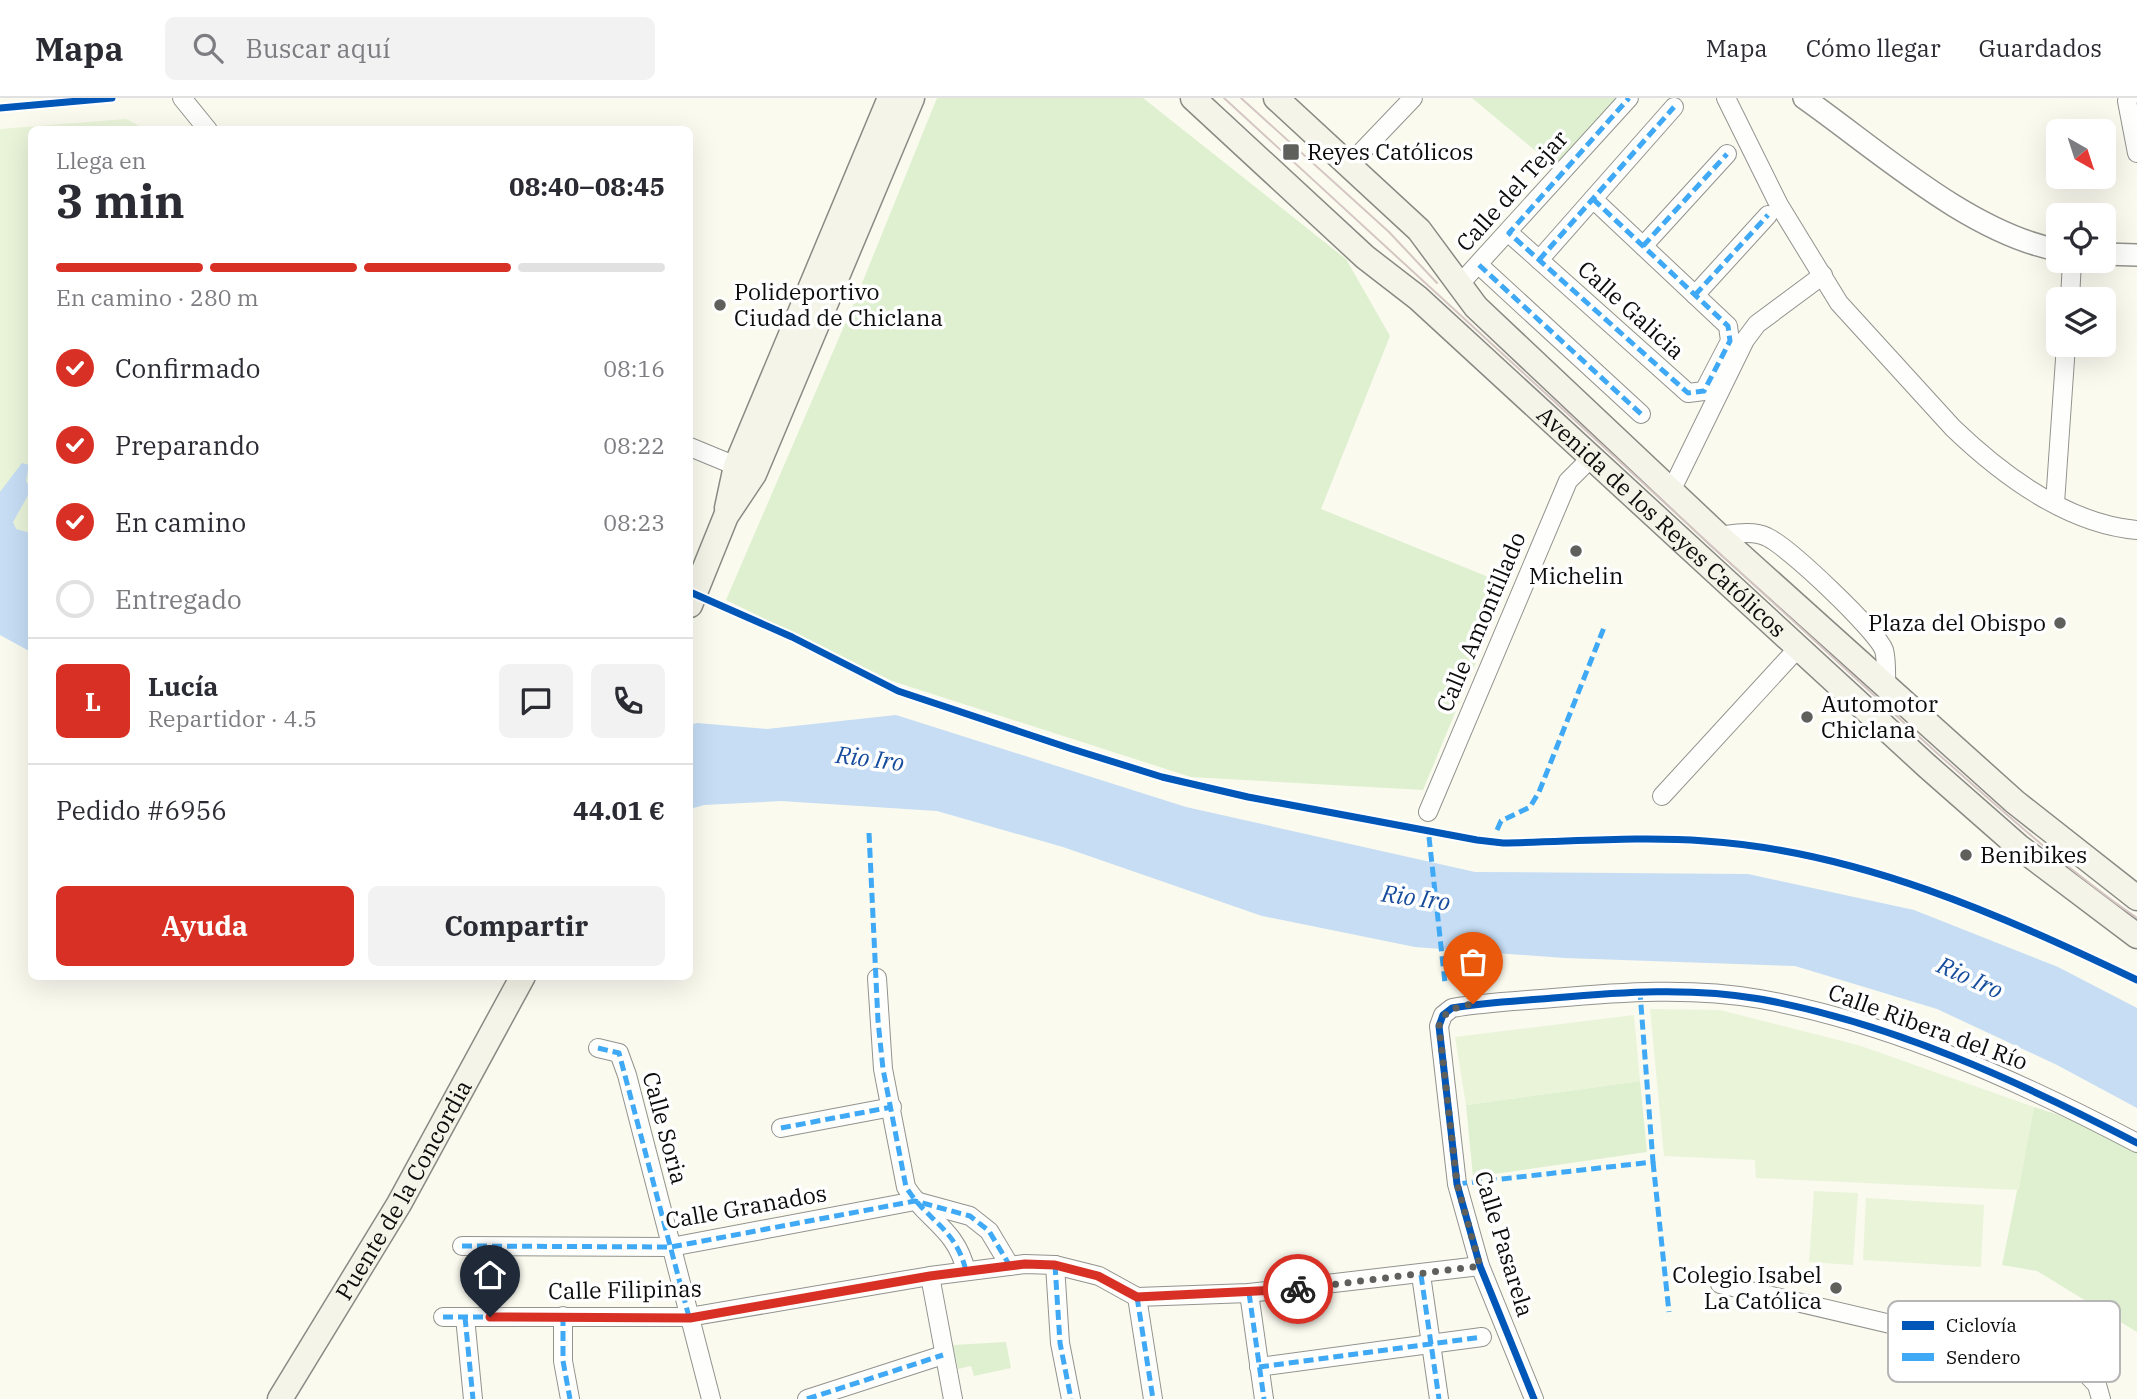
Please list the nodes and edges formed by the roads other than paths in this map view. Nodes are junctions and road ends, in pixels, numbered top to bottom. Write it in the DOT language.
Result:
graph roads {
  1 [pos="182,98"];
  2 [pos="890,98"];
  3 [pos="912,98"];
  4 [pos="1193,98"];
  5 [pos="1276,98"];
  6 [pos="1413,98"];
  7 [pos="1629,98"];
  8 [pos="1726,98"];
  9 [pos="1804,98"];
  10 [pos="2129,98"];
  11 [pos="1674,107"];
  12 [pos="205,126"];
  13 [pos="2137,153"];
  14 [pos="1727,154"];
  15 [pos="1349,165"];
  16 [pos="1593,199"];
  17 [pos="1768,215"];
  18 [pos="1508,233"];
  19 [pos="1643,246"];
  20 [pos="2046,247"];
  21 [pos="2116,254"];
  22 [pos="2137,255"];
  23 [pos="1539,260"];
  24 [pos="1479,265"];
  25 [pos="1823,275"];
  26 [pos="1458,286"];
  27 [pos="1695,295"];
  28 [pos="2065,357"];
  29 [pos="1642,414"];
  30 [pos="693,448"];
  31 [pos="1591,458"];
  32 [pos="736,466"];
  33 [pos="1672,489"];
  34 [pos="2055,503"];
  35 [pos="726,516"];
  36 [pos="2137,530"];
  37 [pos="1719,536"];
  38 [pos="693,598"];
  39 [pos="1798,648"];
  40 [pos="1886,688"];
  41 [pos="1662,796"];
  42 [pos="1428,812"];
  43 [pos="2137,898"];
  44 [pos="2137,936"];
  45 [pos="877,978"];
  46 [pos="521,980"];
  47 [pos="1443,1015"];
  48 [pos="598,1048"];
  49 [pos="892,1107"];
  50 [pos="781,1128"];
  51 [pos="2137,1143"];
  52 [pos="915,1201"];
  53 [pos="462,1246"];
  54 [pos="671,1247"];
  55 [pos="1055,1265"];
  56 [pos="1010,1266"];
  57 [pos="1480,1266"];
  58 [pos="965,1271"];
  59 [pos="1421,1275"];
  60 [pos="930,1276"];
  61 [pos="1720,1284"];
  62 [pos="1248,1293"];
  63 [pos="1137,1297"];
  64 [pos="563,1316"];
  65 [pos="443,1317"];
  66 [pos="465,1317"];
  67 [pos="690,1318"];
  68 [pos="1888,1324"];
  69 [pos="1482,1338"];
  70 [pos="1431,1346"];
  71 [pos="943,1354"];
  72 [pos="1259,1367"];
  73 [pos="2094,1382"];
  74 [pos="813,1398"];
  75 [pos="280,1399"];
  76 [pos="473,1399"];
  77 [pos="570,1399"];
  78 [pos="710,1399"];
  79 [pos="953,1399"];
  80 [pos="1071,1399"];
  81 [pos="1153,1399"];
  82 [pos="1264,1399"];
  83 [pos="1439,1399"];
  84 [pos="1534,1399"];
  85 [pos="2101,1399"];
  1 -- 12 [label="street"];
  2 -- 32 [label="main road"];
  3 -- 35 [label="main road"];
  4 -- 31 [label="main road, Avenida de los Reyes Católicos"];
  5 -- 15 [label="main road, Avenida de los Reyes Católicos"];
  6 -- 15 [label="street"];
  7 -- 18 [label="street, Calle del Tejar"];
  8 -- 25 [label="street"];
  9 -- 20 [label="street"];
  10 -- 13 [label="street"];
  11 -- 16 [label="street"];
  14 -- 19 [label="street"];
  15 -- 26 [label="main road, Avenida de los Reyes Católicos"];
  16 -- 19 [label="street"];
  16 -- 23 [label="street"];
  17 -- 27 [label="street"];
  18 -- 23 [label="street, Calle Galicia"];
  18 -- 24 [label="street, Calle del Tejar"];
  19 -- 27 [label="street"];
  21 -- 22 [label="street"];
  23 -- 27 [label="street, Calle Galicia"];
  24 -- 26 [label="street, Calle del Tejar"];
  24 -- 29 [label="street"];
  25 -- 33 [label="street"];
  25 -- 34 [label="street"];
  26 -- 33 [label="main road, Avenida de los Reyes Católicos"];
  28 -- 34 [label="street"];
  30 -- 32 [label="street"];
  31 -- 39 [label="main road, Avenida de los Reyes Católicos"];
  31 -- 42 [label="street, Calle Amontillado"];
  32 -- 35 [label="main road"];
  33 -- 37 [label="main road, Avenida de los Reyes Católicos"];
  34 -- 36 [label="street"];
  35 -- 38 [label="main road"];
  37 -- 40 [label="main road, Avenida de los Reyes Católicos"];
  37 -- 40 [label="street"];
  39 -- 41 [label="street"];
  39 -- 44 [label="main road, Avenida de los Reyes Católicos"];
  40 -- 43 [label="main road, Avenida de los Reyes Católicos"];
  45 -- 49 [label="street"];
  46 -- 75 [label="main road, Puente de la Concordia"];
  47 -- 51 [label="street, Calle Ribera del Río"];
  47 -- 57 [label="street, Calle Pasarela"];
  48 -- 54 [label="street, Calle Soria"];
  49 -- 50 [label="street"];
  49 -- 52 [label="street"];
  52 -- 54 [label="street, Calle Granados"];
  52 -- 56 [label="street, Calle Granados"];
  52 -- 58 [label="street"];
  53 -- 54 [label="street, Calle Granados"];
  54 -- 67 [label="street, Calle Soria"];
  55 -- 56 [label="street, Calle Filipinas"];
  55 -- 63 [label="street, Calle Filipinas"];
  55 -- 80 [label="street"];
  56 -- 58 [label="street, Calle Filipinas"];
  57 -- 59 [label="street"];
  57 -- 84 [label="street, Calle Pasarela"];
  58 -- 60 [label="street, Calle Filipinas"];
  59 -- 62 [label="street"];
  59 -- 70 [label="street"];
  60 -- 67 [label="street, Calle Filipinas"];
  60 -- 71 [label="street"];
  61 -- 68 [label="street"];
  62 -- 63 [label="street"];
  62 -- 72 [label="street"];
  63 -- 81 [label="street"];
  64 -- 66 [label="street, Calle Filipinas"];
  64 -- 67 [label="street, Calle Filipinas"];
  64 -- 77 [label="street"];
  65 -- 66 [label="street, Calle Filipinas"];
  66 -- 76 [label="street"];
  67 -- 78 [label="street, Calle Soria"];
  69 -- 70 [label="street"];
  70 -- 72 [label="street"];
  70 -- 83 [label="street"];
  71 -- 74 [label="street"];
  71 -- 79 [label="street"];
  72 -- 82 [label="street"];
  73 -- 85 [label="street"];
}
